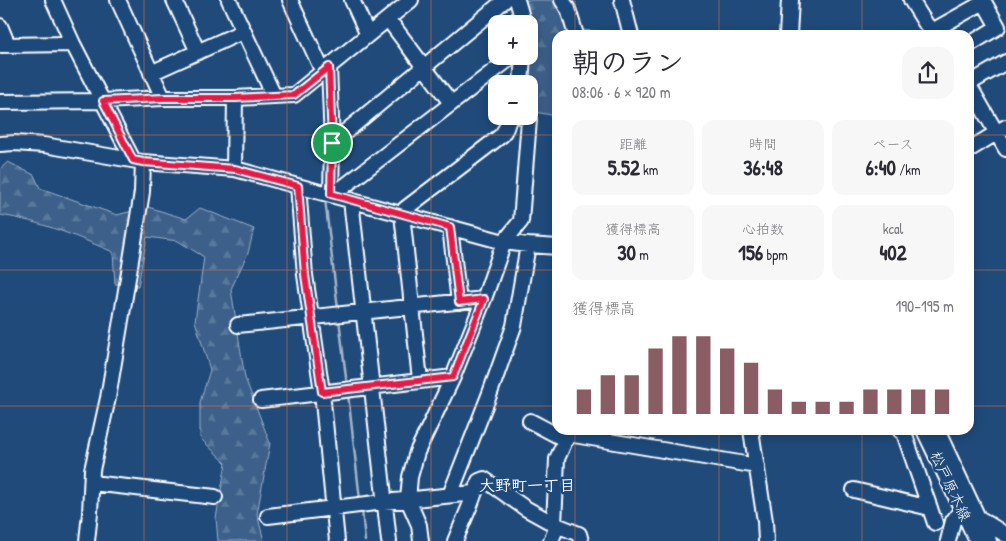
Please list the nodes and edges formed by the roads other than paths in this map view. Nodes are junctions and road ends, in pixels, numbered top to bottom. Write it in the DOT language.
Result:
graph roads {
  1 [pos="53,0"];
  2 [pos="118,0"];
  3 [pos="174,0"];
  4 [pos="229,0"];
  5 [pos="290,0"];
  6 [pos="352,0"];
  7 [pos="411,0"];
  8 [pos="505,0"];
  9 [pos="517,0"];
  10 [pos="562,0"];
  11 [pos="622,0"];
  12 [pos="790,0"];
  13 [pos="911,0"];
  14 [pos="521,15"];
  15 [pos="388,19"];
  16 [pos="0,26"];
  17 [pos="574,30"];
  18 [pos="630,30"];
  19 [pos="788,30"];
  20 [pos="931,30"];
  21 [pos="938,30"];
  22 [pos="244,31"];
  23 [pos="368,35"];
  24 [pos="974,42"];
  25 [pos="72,44"];
  26 [pos="4,45"];
  27 [pos="198,52"];
  28 [pos="1006,62"];
  29 [pos="501,65"];
  30 [pos="424,67"];
  31 [pos="326,70"];
  32 [pos="151,73"];
  33 [pos="974,81"];
  34 [pos="974,93"];
  35 [pos="274,96"];
  36 [pos="163,98"];
  37 [pos="235,98"];
  38 [pos="103,101"];
  39 [pos="0,102"];
  40 [pos="451,103"];
  41 [pos="507,125"];
  42 [pos="529,125"];
  43 [pos="1001,130"];
  44 [pos="332,143"];
  45 [pos="0,144"];
  46 [pos="974,147"];
  47 [pos="1006,149"];
  48 [pos="138,161"];
  49 [pos="234,169"];
  50 [pos="298,186"];
  51 [pos="332,195"];
  52 [pos="351,200"];
  53 [pos="402,214"];
  54 [pos="450,227"];
  55 [pos="504,242"];
  56 [pos="528,245"];
  57 [pos="552,246"];
  58 [pos="484,299"];
  59 [pos="459,302"];
  60 [pos="412,307"];
  61 [pos="364,312"];
  62 [pos="311,318"];
  63 [pos="238,326"];
  64 [pos="453,377"];
  65 [pos="420,380"];
  66 [pos="372,386"];
  67 [pos="322,392"];
  68 [pos="262,400"];
  69 [pos="530,421"];
  70 [pos="552,429"];
  71 [pos="568,435"];
  72 [pos="752,435"];
  73 [pos="905,435"];
  74 [pos="927,435"];
  75 [pos="939,435"];
  76 [pos="614,436"];
  77 [pos="757,466"];
  78 [pos="92,483"];
  79 [pos="854,490"];
  80 [pos="474,493"];
  81 [pos="450,495"];
  82 [pos="215,497"];
  83 [pos="408,500"];
  84 [pos="384,502"];
  85 [pos="334,508"];
  86 [pos="930,508"];
  87 [pos="962,509"];
  88 [pos="268,516"];
  89 [pos="979,518"];
  90 [pos="935,523"];
  91 [pos="556,525"];
  92 [pos="1006,535"];
  93 [pos="87,541"];
  94 [pos="337,541"];
  95 [pos="389,541"];
  96 [pos="421,541"];
  97 [pos="455,541"];
  98 [pos="551,541"];
  99 [pos="581,541"];
  100 [pos="766,541"];
  101 [pos="948,541"];
  102 [pos="978,541"];
  103 [pos="989,541"];
  1 -- 25 [label="street"];
  2 -- 32 [label="street"];
  3 -- 27 [label="street"];
  4 -- 22 [label="street"];
  5 -- 31 [label="street"];
  6 -- 23 [label="street"];
  7 -- 15 [label="street"];
  8 -- 30 [label="street"];
  9 -- 14 [label="street"];
  10 -- 17 [label="street"];
  11 -- 18 [label="street"];
  12 -- 19 [label="main road"];
  13 -- 20 [label="street"];
  15 -- 23 [label="street"];
  15 -- 30 [label="street"];
  16 -- 26 [label="street"];
  21 -- 24 [label="street"];
  22 -- 27 [label="street"];
  22 -- 35 [label="street"];
  23 -- 31 [label="street"];
  25 -- 26 [label="street"];
  25 -- 38 [label="street"];
  27 -- 32 [label="street"];
  28 -- 33 [label="street"];
  29 -- 40 [label="street"];
  30 -- 40 [label="street"];
  30 -- 44 [label="street"];
  31 -- 35 [label="street"];
  31 -- 44 [label="street"];
  32 -- 36 [label="street"];
  34 -- 43 [label="street"];
  35 -- 37 [label="street"];
  36 -- 37 [label="street"];
  36 -- 38 [label="street"];
  37 -- 49 [label="street"];
  38 -- 39 [label="street"];
  38 -- 48 [label="street"];
  40 -- 51 [label="street"];
  41 -- 53 [label="street"];
  42 -- 55 [label="street"];
  43 -- 46 [label="street"];
  43 -- 47 [label="street"];
  44 -- 51 [label="street"];
  45 -- 48 [label="street"];
  48 -- 49 [label="street"];
  48 -- 78 [label="street"];
  49 -- 50 [label="street"];
  50 -- 51 [label="street"];
  50 -- 62 [label="street"];
  51 -- 52 [label="street"];
  52 -- 53 [label="street"];
  52 -- 61 [label="street"];
  53 -- 54 [label="street"];
  53 -- 60 [label="street"];
  54 -- 55 [label="street"];
  54 -- 59 [label="street"];
  55 -- 56 [label="street"];
  55 -- 58 [label="street"];
  56 -- 57 [label="street"];
  56 -- 81 [label="street"];
  58 -- 59 [label="street"];
  58 -- 64 [label="street"];
  59 -- 60 [label="street"];
  60 -- 61 [label="street"];
  60 -- 65 [label="street"];
  61 -- 62 [label="street"];
  61 -- 66 [label="street"];
  62 -- 63 [label="street"];
  62 -- 67 [label="street"];
  64 -- 65 [label="street"];
  64 -- 83 [label="street"];
  65 -- 66 [label="street"];
  66 -- 67 [label="street"];
  66 -- 84 [label="street"];
  67 -- 68 [label="street"];
  67 -- 85 [label="street"];
  69 -- 70 [label="street"];
  71 -- 76 [label="street"];
  71 -- 91 [label="street"];
  72 -- 77 [label="street"];
  73 -- 86 [label="street"];
  74 -- 87 [label="main road, 松戸原木線"];
  75 -- 89 [label="street"];
  76 -- 77 [label="street"];
  77 -- 100 [label="street"];
  78 -- 82 [label="street"];
  78 -- 93 [label="street"];
  79 -- 86 [label="street"];
  80 -- 81 [label="street"];
  80 -- 91 [label="street"];
  80 -- 97 [label="street"];
  81 -- 83 [label="street"];
  83 -- 84 [label="street"];
  83 -- 96 [label="street"];
  84 -- 85 [label="street"];
  84 -- 95 [label="street"];
  85 -- 88 [label="street"];
  85 -- 94 [label="street"];
  86 -- 90 [label="street"];
  87 -- 101 [label="street"];
  87 -- 102 [label="main road, 松戸原木線"];
  89 -- 92 [label="street"];
  89 -- 103 [label="street"];
  91 -- 98 [label="street"];
  91 -- 99 [label="street"];
}
